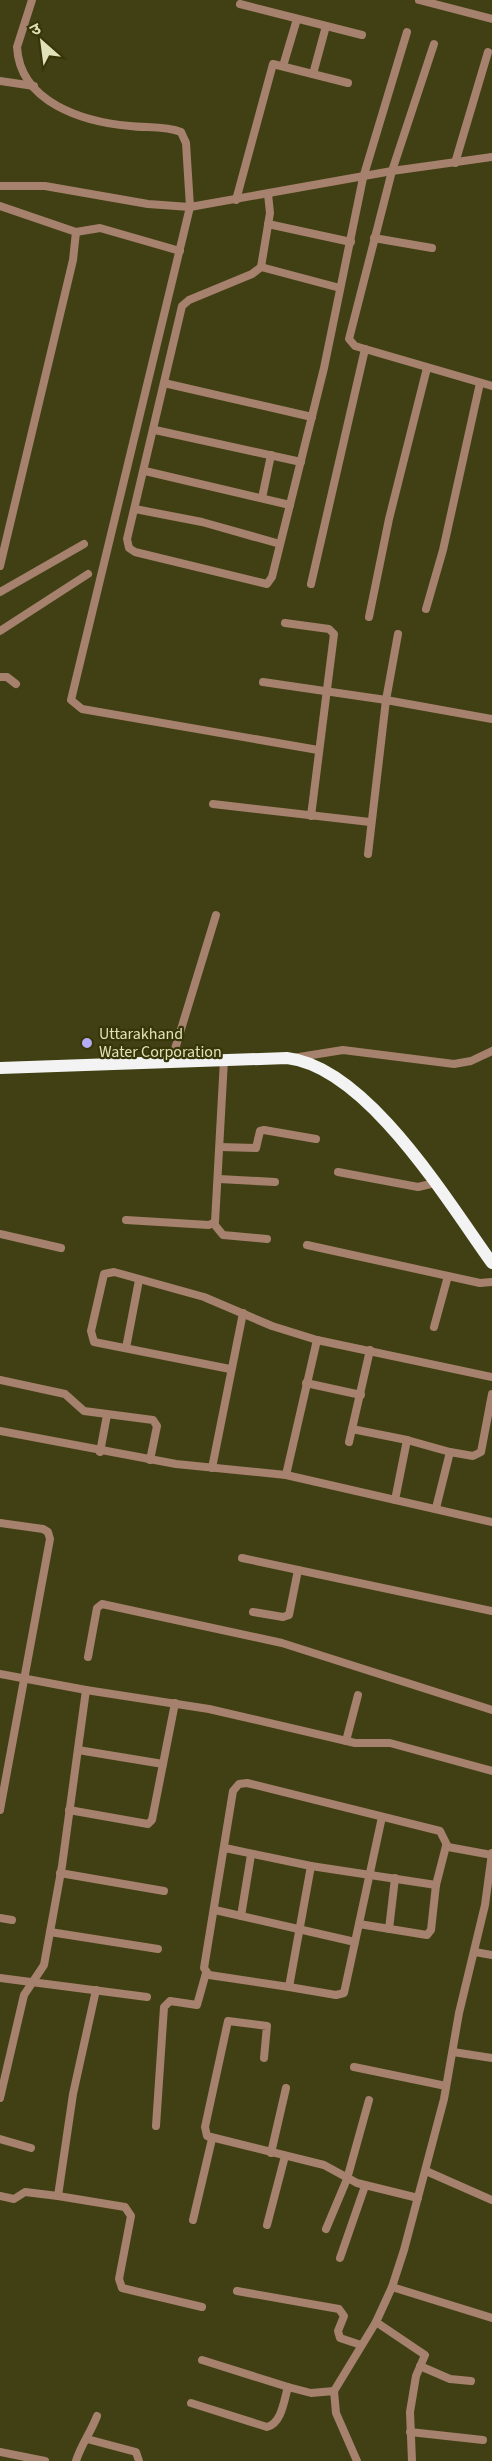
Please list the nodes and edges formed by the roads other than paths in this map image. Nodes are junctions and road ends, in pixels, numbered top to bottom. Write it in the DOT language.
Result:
graph roads {
  1 [pos="32,0"];
  2 [pos="418,0"];
  3 [pos="240,4"];
  4 [pos="297,19"];
  5 [pos="492,19"];
  6 [pos="326,26"];
  7 [pos="407,32"];
  8 [pos="362,35"];
  9 [pos="434,44"];
  10 [pos="488,52"];
  11 [pos="283,66"];
  12 [pos="313,74"];
  13 [pos="0,81"];
  14 [pos="348,82"];
  15 [pos="34,87"];
  16 [pos="492,157"];
  17 [pos="455,163"];
  18 [pos="392,171"];
  19 [pos="363,178"];
  20 [pos="0,186"];
  21 [pos="268,194"];
  22 [pos="236,200"];
  23 [pos="0,206"];
  24 [pos="190,207"];
  25 [pos="268,225"];
  26 [pos="76,232"];
  27 [pos="374,238"];
  28 [pos="351,242"];
  29 [pos="432,248"];
  30 [pos="180,251"];
  31 [pos="261,267"];
  32 [pos="340,288"];
  33 [pos="364,349"];
  34 [pos="427,368"];
  35 [pos="164,383"];
  36 [pos="480,383"];
  37 [pos="492,386"];
  38 [pos="312,417"];
  39 [pos="155,430"];
  40 [pos="271,455"];
  41 [pos="301,462"];
  42 [pos="145,471"];
  43 [pos="262,498"];
  44 [pos="290,505"];
  45 [pos="135,509"];
  46 [pos="84,543"];
  47 [pos="280,544"];
  48 [pos="0,566"];
  49 [pos="88,574"];
  50 [pos="311,584"];
  51 [pos="0,592"];
  52 [pos="426,609"];
  53 [pos="369,617"];
  54 [pos="285,623"];
  55 [pos="0,631"];
  56 [pos="398,634"];
  57 [pos="0,676"];
  58 [pos="263,682"];
  59 [pos="16,684"];
  60 [pos="325,691"];
  61 [pos="386,700"];
  62 [pos="492,719"];
  63 [pos="318,750"];
  64 [pos="213,804"];
  65 [pos="311,816"];
  66 [pos="370,822"];
  67 [pos="368,854"];
  68 [pos="216,915"];
  69 [pos="492,1051"];
  70 [pos="287,1058"];
  71 [pos="224,1060"];
  72 [pos="171,1062"];
  73 [pos="0,1068"];
  74 [pos="316,1139"];
  75 [pos="220,1147"];
  76 [pos="338,1172"];
  77 [pos="219,1179"];
  78 [pos="275,1182"];
  79 [pos="435,1183"];
  80 [pos="126,1220"];
  81 [pos="214,1224"];
  82 [pos="0,1234"];
  83 [pos="267,1239"];
  84 [pos="307,1245"];
  85 [pos="60,1248"];
  86 [pos="492,1263"];
  87 [pos="448,1276"];
  88 [pos="139,1280"];
  89 [pos="492,1282"];
  90 [pos="243,1313"];
  91 [pos="434,1327"];
  92 [pos="317,1340"];
  93 [pos="126,1348"];
  94 [pos="370,1350"];
  95 [pos="230,1369"];
  96 [pos="492,1377"];
  97 [pos="0,1380"];
  98 [pos="306,1383"];
  99 [pos="492,1394"];
  100 [pos="361,1395"];
  101 [pos="107,1415"];
  102 [pos="352,1429"];
  103 [pos="0,1431"];
  104 [pos="407,1440"];
  105 [pos="350,1442"];
  106 [pos="100,1452"];
  107 [pos="450,1452"];
  108 [pos="150,1460"];
  109 [pos="212,1468"];
  110 [pos="286,1475"];
  111 [pos="395,1500"];
  112 [pos="436,1508"];
  113 [pos="492,1522"];
  114 [pos="0,1523"];
  115 [pos="242,1558"];
  116 [pos="298,1570"];
  117 [pos="492,1611"];
  118 [pos="253,1612"];
  119 [pos="88,1657"];
  120 [pos="0,1674"];
  121 [pos="24,1678"];
  122 [pos="86,1690"];
  123 [pos="358,1695"];
  124 [pos="175,1703"];
  125 [pos="492,1710"];
  126 [pos="346,1741"];
  127 [pos="78,1750"];
  128 [pos="163,1764"];
  129 [pos="492,1771"];
  130 [pos="0,1810"];
  131 [pos="69,1810"];
  132 [pos="382,1817"];
  133 [pos="446,1846"];
  134 [pos="225,1848"];
  135 [pos="492,1854"];
  136 [pos="251,1855"];
  137 [pos="311,1866"];
  138 [pos="60,1873"];
  139 [pos="368,1874"];
  140 [pos="394,1878"];
  141 [pos="436,1885"];
  142 [pos="164,1891"];
  143 [pos="489,1906"];
  144 [pos="215,1910"];
  145 [pos="241,1916"];
  146 [pos="0,1918"];
  147 [pos="12,1920"];
  148 [pos="359,1924"];
  149 [pos="389,1929"];
  150 [pos="300,1930"];
  151 [pos="50,1932"];
  152 [pos="355,1942"];
  153 [pos="158,1949"];
  154 [pos="475,1952"];
  155 [pos="492,1955"];
  156 [pos="206,1973"];
  157 [pos="0,1978"];
  158 [pos="33,1981"];
  159 [pos="289,1987"];
  160 [pos="96,1990"];
  161 [pos="147,1997"];
  162 [pos="453,2052"];
  163 [pos="264,2058"];
  164 [pos="492,2058"];
  165 [pos="354,2067"];
  166 [pos="446,2086"];
  167 [pos="286,2088"];
  168 [pos="0,2098"];
  169 [pos="369,2100"];
  170 [pos="156,2126"];
  171 [pos="0,2139"];
  172 [pos="212,2139"];
  173 [pos="31,2148"];
  174 [pos="271,2153"];
  175 [pos="285,2156"];
  176 [pos="426,2171"];
  177 [pos="347,2179"];
  178 [pos="365,2186"];
  179 [pos="0,2196"];
  180 [pos="58,2196"];
  181 [pos="418,2198"];
  182 [pos="492,2200"];
  183 [pos="193,2220"];
  184 [pos="267,2225"];
  185 [pos="326,2229"];
  186 [pos="340,2258"];
  187 [pos="392,2286"];
  188 [pos="237,2291"];
  189 [pos="202,2307"];
  190 [pos="492,2318"];
  191 [pos="376,2322"];
  192 [pos="361,2345"];
  193 [pos="202,2360"];
  194 [pos="420,2366"];
  195 [pos="471,2382"];
  196 [pos="288,2387"];
  197 [pos="334,2391"];
  198 [pos="191,2403"];
  199 [pos="97,2416"];
  200 [pos="410,2432"];
  201 [pos="87,2439"];
  202 [pos="483,2440"];
  203 [pos="3,2456"];
  204 [pos="34,2460"];
  205 [pos="45,2461"];
  206 [pos="76,2461"];
  207 [pos="139,2461"];
  208 [pos="357,2461"];
  209 [pos="412,2461"];
  1 -- 15 [label="street"];
  2 -- 5 [label="street"];
  3 -- 4 [label="street"];
  4 -- 6 [label="street"];
  4 -- 11 [label="street"];
  6 -- 8 [label="street"];
  6 -- 12 [label="street"];
  7 -- 19 [label="street"];
  9 -- 18 [label="street"];
  10 -- 17 [label="street"];
  11 -- 12 [label="street"];
  11 -- 22 [label="street"];
  12 -- 14 [label="street"];
  13 -- 15 [label="street"];
  15 -- 24 [label="street"];
  16 -- 17 [label="street"];
  17 -- 18 [label="street"];
  18 -- 19 [label="street"];
  18 -- 27 [label="street"];
  19 -- 21 [label="street"];
  19 -- 28 [label="street"];
  20 -- 24 [label="street"];
  21 -- 22 [label="street"];
  21 -- 25 [label="street"];
  22 -- 24 [label="street"];
  23 -- 26 [label="street"];
  24 -- 30 [label="street"];
  25 -- 28 [label="street"];
  25 -- 31 [label="street"];
  26 -- 30 [label="street"];
  26 -- 48 [label="street"];
  27 -- 29 [label="street"];
  27 -- 33 [label="street"];
  28 -- 32 [label="street"];
  30 -- 63 [label="street"];
  31 -- 32 [label="street"];
  31 -- 35 [label="street"];
  32 -- 38 [label="street"];
  33 -- 34 [label="street"];
  33 -- 50 [label="street"];
  34 -- 36 [label="street"];
  34 -- 53 [label="street"];
  35 -- 38 [label="street"];
  35 -- 39 [label="street"];
  36 -- 37 [label="street"];
  36 -- 52 [label="street"];
  38 -- 41 [label="street"];
  39 -- 40 [label="street"];
  39 -- 42 [label="street"];
  40 -- 41 [label="street"];
  40 -- 43 [label="street"];
  41 -- 44 [label="street"];
  42 -- 43 [label="street"];
  42 -- 45 [label="street"];
  43 -- 44 [label="street"];
  44 -- 47 [label="street"];
  45 -- 47 [label="street"];
  45 -- 47 [label="street"];
  46 -- 51 [label="street"];
  49 -- 55 [label="street"];
  54 -- 60 [label="street"];
  56 -- 61 [label="street"];
  57 -- 59 [label="street"];
  58 -- 60 [label="street"];
  60 -- 61 [label="street"];
  60 -- 63 [label="street"];
  61 -- 62 [label="street"];
  61 -- 66 [label="street"];
  63 -- 65 [label="street"];
  64 -- 65 [label="street"];
  65 -- 66 [label="street"];
  66 -- 67 [label="street"];
  68 -- 72 [label="street"];
  69 -- 70 [label="street"];
  70 -- 71 [label="highway"];
  70 -- 79 [label="highway"];
  71 -- 72 [label="highway"];
  71 -- 75 [label="street"];
  72 -- 73 [label="highway"];
  74 -- 75 [label="street"];
  75 -- 77 [label="street"];
  76 -- 79 [label="street"];
  77 -- 78 [label="street"];
  77 -- 81 [label="street"];
  79 -- 86 [label="highway"];
  80 -- 81 [label="street"];
  81 -- 83 [label="street"];
  82 -- 85 [label="street"];
  84 -- 87 [label="street"];
  87 -- 89 [label="street"];
  87 -- 91 [label="street"];
  88 -- 90 [label="street"];
  88 -- 93 [label="street"];
  88 -- 93 [label="street"];
  90 -- 92 [label="street"];
  90 -- 95 [label="street"];
  92 -- 94 [label="street"];
  92 -- 98 [label="street"];
  93 -- 95 [label="street"];
  94 -- 96 [label="street"];
  94 -- 100 [label="street"];
  95 -- 109 [label="street"];
  97 -- 101 [label="street"];
  98 -- 100 [label="street"];
  98 -- 110 [label="street"];
  99 -- 107 [label="street"];
  100 -- 102 [label="street"];
  101 -- 106 [label="street"];
  101 -- 108 [label="street"];
  102 -- 104 [label="street"];
  102 -- 105 [label="street"];
  103 -- 106 [label="street"];
  104 -- 107 [label="street"];
  104 -- 111 [label="street"];
  106 -- 108 [label="street"];
  107 -- 112 [label="street"];
  108 -- 109 [label="street"];
  109 -- 110 [label="street"];
  110 -- 111 [label="street"];
  111 -- 112 [label="street"];
  112 -- 113 [label="street"];
  114 -- 121 [label="street"];
  115 -- 116 [label="street"];
  116 -- 117 [label="street"];
  116 -- 118 [label="street"];
  119 -- 125 [label="street"];
  120 -- 121 [label="street"];
  121 -- 122 [label="street"];
  121 -- 130 [label="street"];
  122 -- 124 [label="street"];
  122 -- 127 [label="street"];
  123 -- 126 [label="street"];
  124 -- 126 [label="street"];
  124 -- 128 [label="street"];
  126 -- 129 [label="street"];
  127 -- 128 [label="street"];
  127 -- 131 [label="street"];
  128 -- 131 [label="street"];
  131 -- 138 [label="street"];
  132 -- 133 [label="street"];
  132 -- 134 [label="street"];
  132 -- 139 [label="street"];
  133 -- 135 [label="street"];
  133 -- 141 [label="street"];
  134 -- 136 [label="street"];
  134 -- 144 [label="street"];
  135 -- 143 [label="street"];
  136 -- 137 [label="street"];
  136 -- 145 [label="street"];
  137 -- 139 [label="street"];
  137 -- 150 [label="street"];
  138 -- 142 [label="street"];
  138 -- 151 [label="street"];
  139 -- 140 [label="street"];
  139 -- 148 [label="street"];
  140 -- 141 [label="street"];
  140 -- 149 [label="street"];
  141 -- 149 [label="street"];
  143 -- 154 [label="street"];
  144 -- 145 [label="street"];
  144 -- 156 [label="street"];
  145 -- 150 [label="street"];
  146 -- 147 [label="street"];
  148 -- 149 [label="street"];
  148 -- 152 [label="street"];
  150 -- 152 [label="street"];
  150 -- 159 [label="street"];
  151 -- 153 [label="street"];
  151 -- 158 [label="street"];
  152 -- 159 [label="street"];
  154 -- 155 [label="street"];
  154 -- 162 [label="street"];
  156 -- 159 [label="street"];
  156 -- 170 [label="street"];
  157 -- 158 [label="street"];
  158 -- 160 [label="street"];
  158 -- 168 [label="street"];
  160 -- 161 [label="street"];
  160 -- 180 [label="street"];
  162 -- 164 [label="street"];
  162 -- 166 [label="street"];
  163 -- 172 [label="street"];
  165 -- 166 [label="street"];
  166 -- 176 [label="street"];
  167 -- 174 [label="street"];
  169 -- 177 [label="street"];
  171 -- 173 [label="street"];
  172 -- 174 [label="street"];
  172 -- 183 [label="street"];
  174 -- 175 [label="street"];
  175 -- 177 [label="street"];
  175 -- 184 [label="street"];
  176 -- 181 [label="street"];
  176 -- 182 [label="street"];
  177 -- 178 [label="street"];
  177 -- 185 [label="street"];
  178 -- 181 [label="street"];
  178 -- 186 [label="street"];
  179 -- 180 [label="street"];
  180 -- 189 [label="street"];
  181 -- 187 [label="street"];
  187 -- 190 [label="street"];
  187 -- 191 [label="street"];
  188 -- 192 [label="street"];
  191 -- 192 [label="street"];
  191 -- 194 [label="street"];
  192 -- 197 [label="street"];
  193 -- 196 [label="street"];
  194 -- 195 [label="street"];
  194 -- 200 [label="street"];
  196 -- 197 [label="street"];
  196 -- 198 [label="street"];
  197 -- 208 [label="street"];
  199 -- 201 [label="street"];
  200 -- 202 [label="street"];
  200 -- 209 [label="street"];
  201 -- 206 [label="street"];
  201 -- 207 [label="street"];
  203 -- 204 [label="street"];
  204 -- 205 [label="street"];
}
